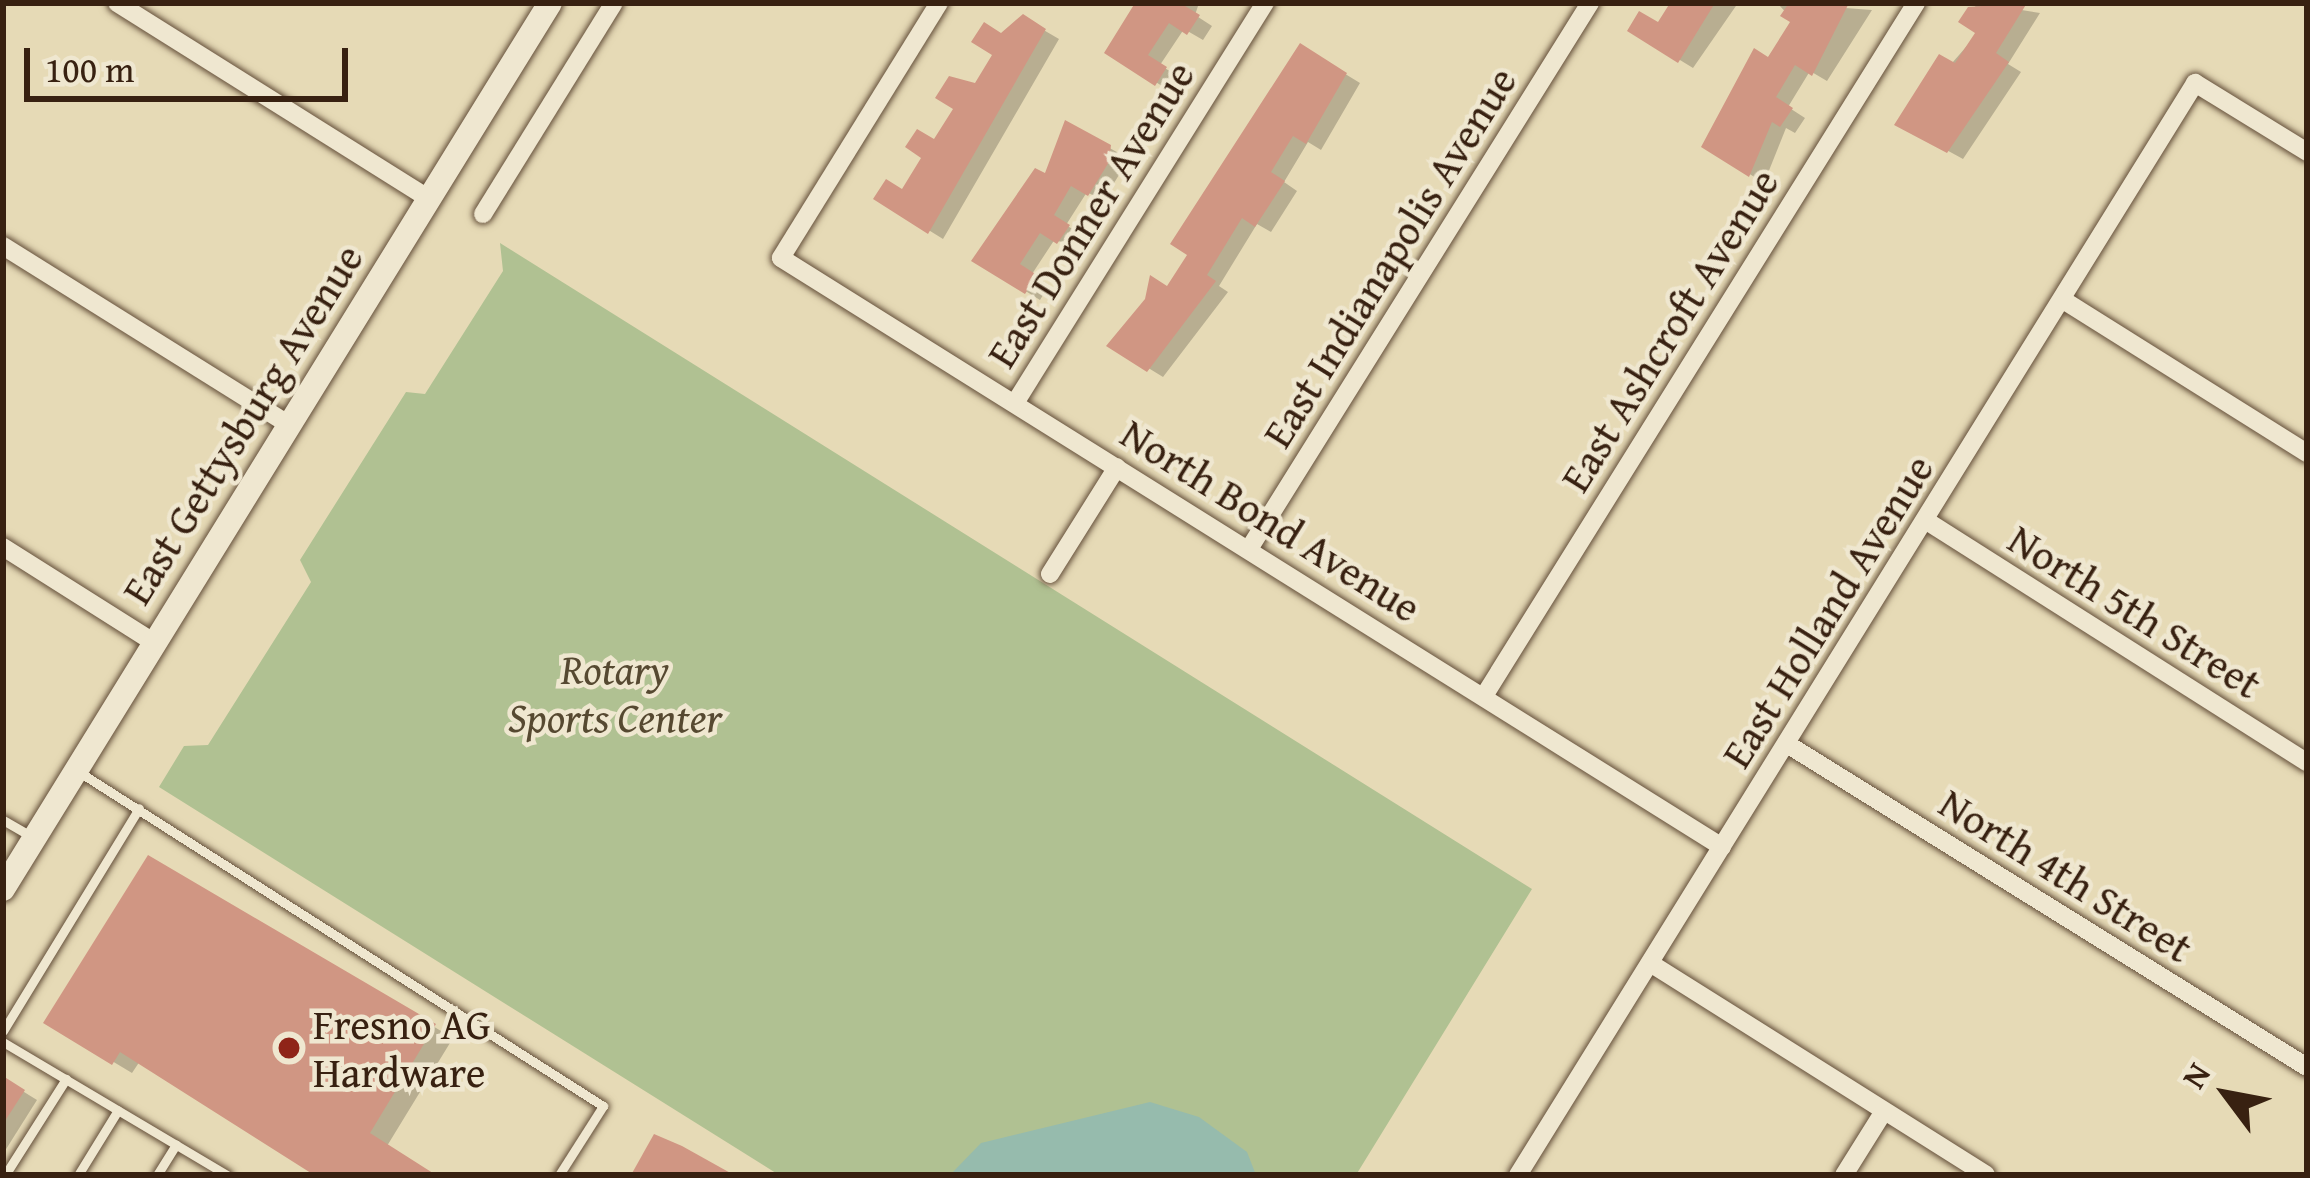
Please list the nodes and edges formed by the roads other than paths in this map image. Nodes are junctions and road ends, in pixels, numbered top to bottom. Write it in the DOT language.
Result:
graph roads {
  1 [pos="117,3"];
  2 [pos="550,3"];
  3 [pos="614,3"];
  4 [pos="939,3"];
  5 [pos="1265,3"];
  6 [pos="1589,3"];
  7 [pos="1916,3"];
  8 [pos="2307,152"];
  9 [pos="428,198"];
  10 [pos="483,214"];
  11 [pos="3,246"];
  12 [pos="2063,300"];
  13 [pos="1015,403"];
  14 [pos="289,425"];
  15 [pos="2307,453"];
  16 [pos="1117,467"];
  17 [pos="1925,520"];
  18 [pos="3,547"];
  19 [pos="1249,549"];
  20 [pos="1050,574"];
  21 [pos="153,641"];
  22 [pos="1484,696"];
  23 [pos="1787,744"];
  24 [pos="2307,762"];
  25 [pos="76,770"];
  26 [pos="139,808"];
  27 [pos="3,820"];
  28 [pos="34,838"];
  29 [pos="1722,847"];
  30 [pos="3,889"];
  31 [pos="1650,963"];
  32 [pos="3,1031"];
  33 [pos="3,1042"];
  34 [pos="2307,1067"];
  35 [pos="66,1079"];
  36 [pos="118,1110"];
  37 [pos="1884,1111"];
  38 [pos="176,1144"];
  39 [pos="219,1173"];
  40 [pos="5,1175"];
  41 [pos="78,1175"];
  42 [pos="157,1175"];
  43 [pos="559,1175"];
  44 [pos="1518,1175"];
  45 [pos="1844,1175"];
  46 [pos="1986,1175"];
  1 -- 9 [label="street"];
  2 -- 9 [label="street, East Gettysburg Avenue"];
  3 -- 10 [label="street"];
  4 -- 13 [label="street, North Bond Avenue"];
  5 -- 13 [label="street, East Donner Avenue"];
  6 -- 19 [label="street, East Indianapolis Avenue"];
  7 -- 22 [label="street, East Ashcroft Avenue"];
  8 -- 12 [label="street, East Holland Avenue"];
  9 -- 14 [label="street, East Gettysburg Avenue"];
  11 -- 14 [label="street"];
  12 -- 15 [label="street"];
  12 -- 17 [label="street, East Holland Avenue"];
  13 -- 16 [label="street, North Bond Avenue"];
  14 -- 21 [label="street, East Gettysburg Avenue"];
  16 -- 19 [label="street, North Bond Avenue"];
  16 -- 20 [label="street"];
  17 -- 23 [label="street, East Holland Avenue"];
  17 -- 24 [label="street, North 5th Street"];
  18 -- 21 [label="street"];
  19 -- 22 [label="street, North Bond Avenue"];
  21 -- 25 [label="street, East Gettysburg Avenue"];
  22 -- 29 [label="street, North Bond Avenue"];
  23 -- 29 [label="street, East Holland Avenue"];
  23 -- 34 [label="street, North 4th Street"];
  25 -- 26 [label="lane"];
  25 -- 28 [label="street, East Gettysburg Avenue"];
  26 -- 32 [label="lane"];
  26 -- 43 [label="lane"];
  27 -- 28 [label="lane"];
  28 -- 30 [label="street, East Gettysburg Avenue"];
  29 -- 31 [label="street, East Holland Avenue"];
  31 -- 37 [label="street"];
  31 -- 44 [label="street, East Holland Avenue"];
  33 -- 35 [label="lane"];
  35 -- 36 [label="lane"];
  35 -- 40 [label="lane"];
  36 -- 38 [label="lane"];
  36 -- 41 [label="lane"];
  37 -- 45 [label="street"];
  37 -- 46 [label="street"];
  38 -- 39 [label="lane"];
  38 -- 42 [label="lane"];
}
